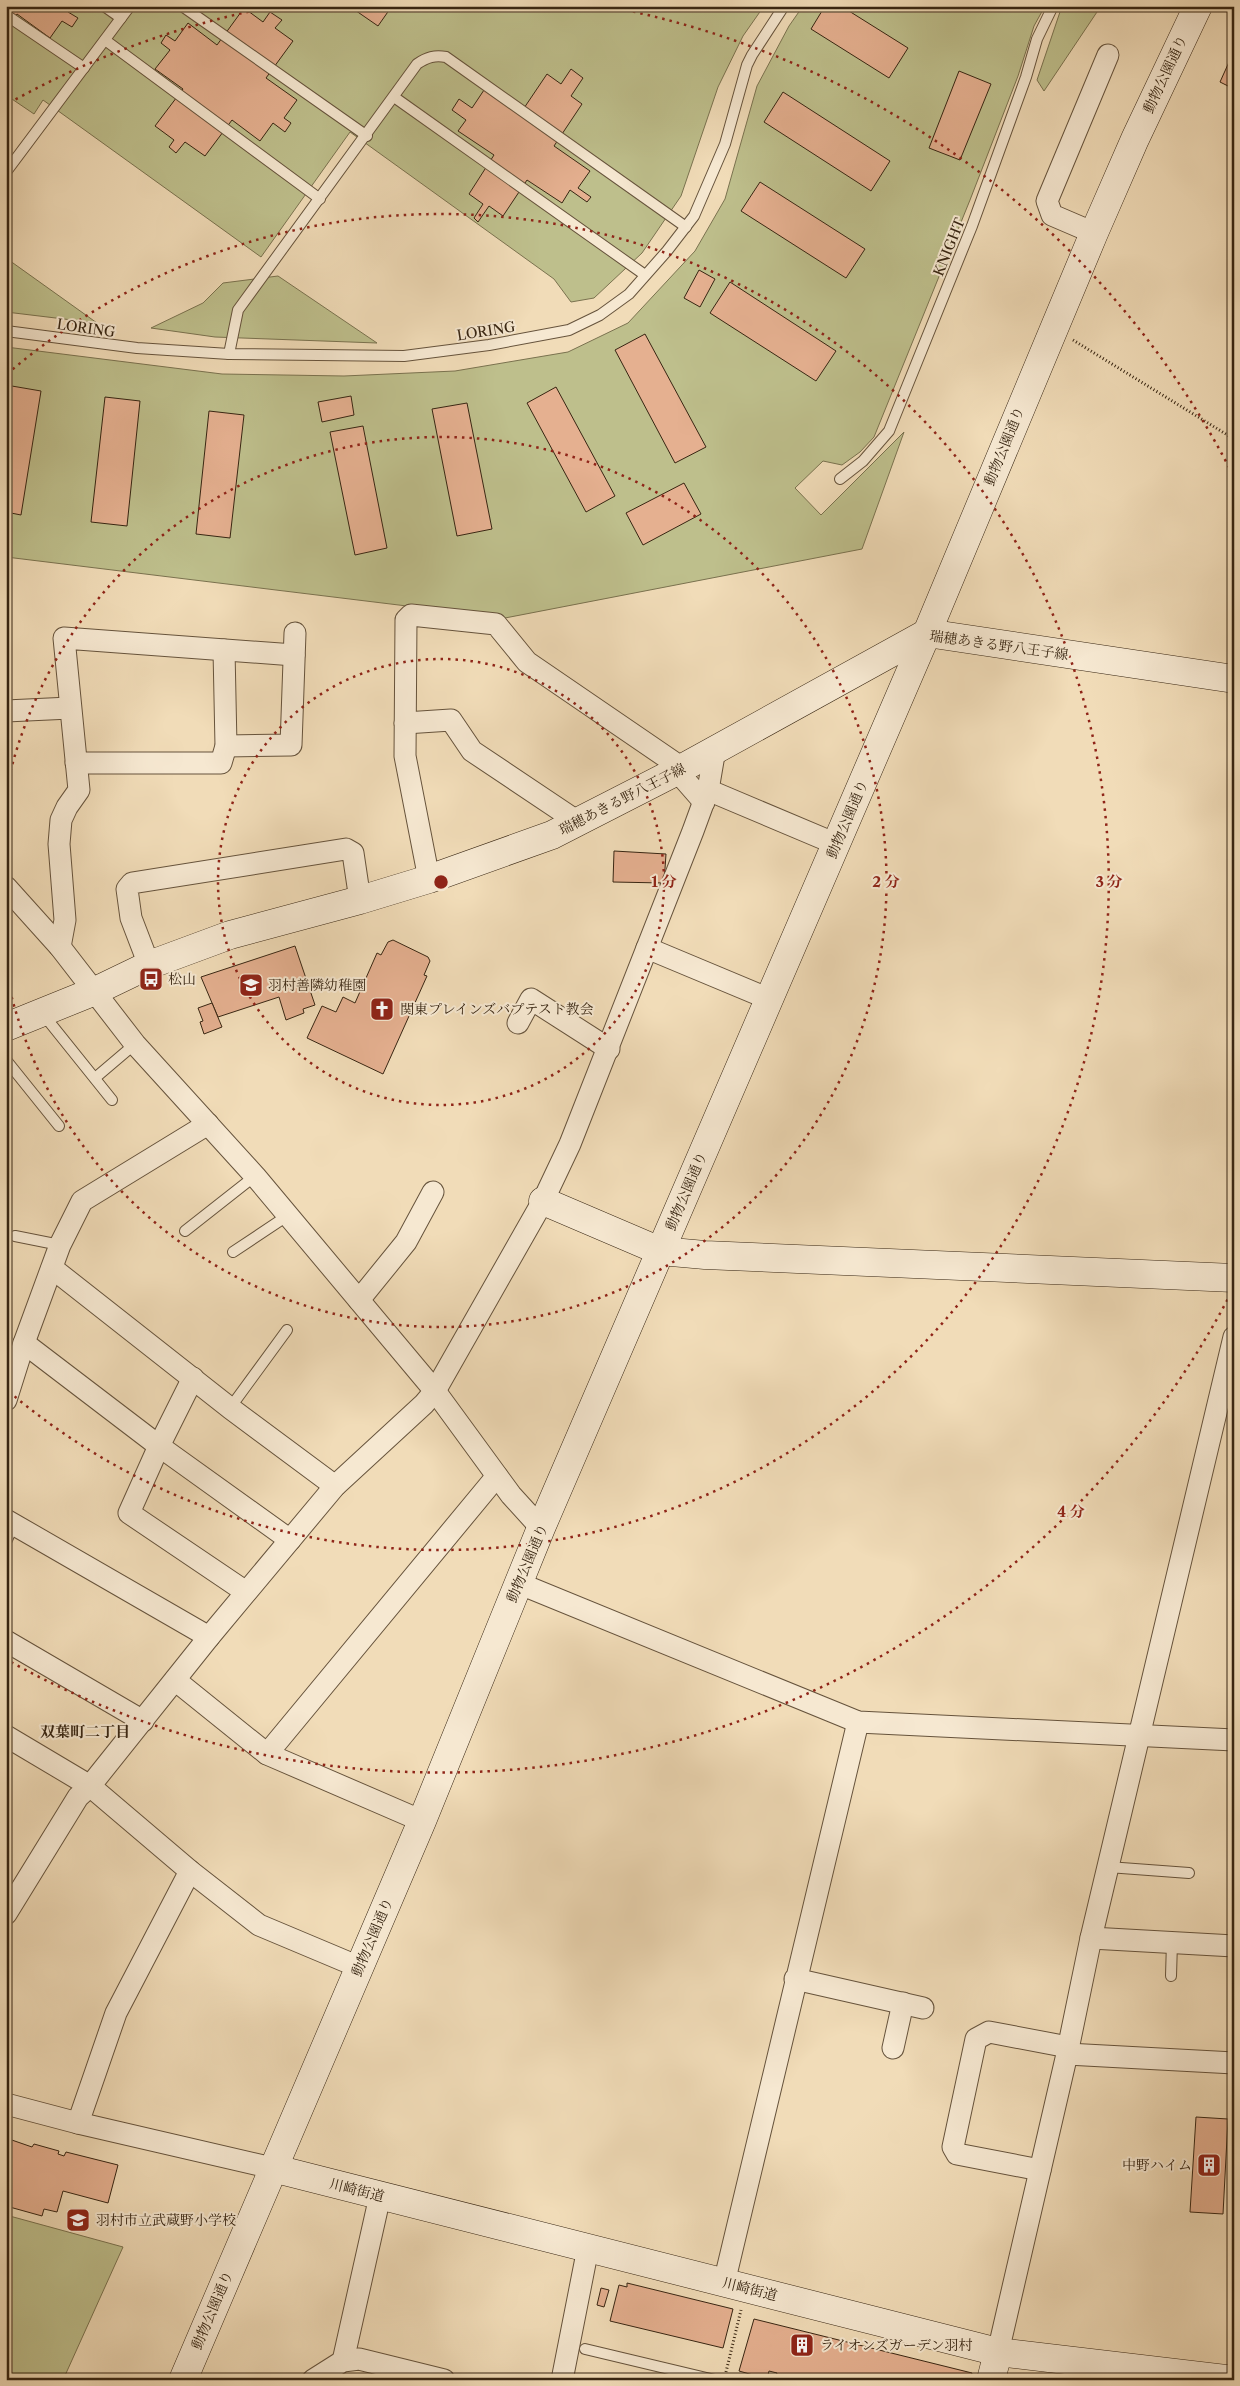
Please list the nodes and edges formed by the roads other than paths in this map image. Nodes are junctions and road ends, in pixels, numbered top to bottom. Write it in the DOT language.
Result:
graph roads {
  1 [pos="104,6"];
  2 [pos="130,6"];
  3 [pos="182,6"];
  4 [pos="784,6"];
  5 [pos="1053,6"];
  6 [pos="1198,6"];
  7 [pos="6,15"];
  8 [pos="121,18"];
  9 [pos="105,40"];
  10 [pos="1108,55"];
  11 [pos="84,68"];
  12 [pos="394,97"];
  13 [pos="367,136"];
  14 [pos="6,172"];
  15 [pos="320,199"];
  16 [pos="686,227"];
  17 [pos="1094,232"];
  18 [pos="645,275"];
  19 [pos="6,330"];
  20 [pos="230,354"];
  21 [pos="840,479"];
  22 [pos="295,633"];
  23 [pos="927,633"];
  24 [pos="224,650"];
  25 [pos="294,655"];
  26 [pos="1234,679"];
  27 [pos="70,708"];
  28 [pos="6,711"];
  29 [pos="405,723"];
  30 [pos="226,746"];
  31 [pos="715,749"];
  32 [pos="76,763"];
  33 [pos="680,770"];
  34 [pos="706,796"];
  35 [pos="578,822"];
  36 [pos="836,844"];
  37 [pos="429,878"];
  38 [pos="9,894"];
  39 [pos="360,900"];
  40 [pos="60,948"];
  41 [pos="647,948"];
  42 [pos="149,965"];
  43 [pos="95,991"];
  44 [pos="769,999"];
  45 [pos="42,1013"];
  46 [pos="518,1023"];
  47 [pos="6,1027"];
  48 [pos="135,1044"];
  49 [pos="608,1049"];
  50 [pos="6,1060"];
  51 [pos="95,1078"];
  52 [pos="112,1100"];
  53 [pos="208,1124"];
  54 [pos="59,1126"];
  55 [pos="255,1176"];
  56 [pos="433,1192"];
  57 [pos="543,1201"];
  58 [pos="287,1216"];
  59 [pos="185,1231"];
  60 [pos="15,1236"];
  61 [pos="60,1246"];
  62 [pos="660,1251"];
  63 [pos="233,1252"];
  64 [pos="52,1268"];
  65 [pos="1234,1278"];
  66 [pos="359,1300"];
  67 [pos="287,1330"];
  68 [pos="1234,1338"];
  69 [pos="24,1343"];
  70 [pos="10,1373"];
  71 [pos="193,1378"];
  72 [pos="435,1391"];
  73 [pos="6,1400"];
  74 [pos="230,1408"];
  75 [pos="158,1446"];
  76 [pos="497,1476"];
  77 [pos="335,1486"];
  78 [pos="541,1528"];
  79 [pos="9,1529"];
  80 [pos="290,1540"];
  81 [pos="518,1583"];
  82 [pos="246,1592"];
  83 [pos="209,1637"];
  84 [pos="6,1641"];
  85 [pos="175,1680"];
  86 [pos="143,1721"];
  87 [pos="858,1722"];
  88 [pos="1140,1734"];
  89 [pos="6,1736"];
  90 [pos="1234,1740"];
  91 [pos="267,1754"];
  92 [pos="90,1786"];
  93 [pos="422,1821"];
  94 [pos="1108,1867"];
  95 [pos="190,1871"];
  96 [pos="1189,1873"];
  97 [pos="7,1912"];
  98 [pos="1091,1938"];
  99 [pos="1172,1942"];
  100 [pos="1234,1946"];
  101 [pos="359,1967"];
  102 [pos="1171,1976"];
  103 [pos="795,1979"];
  104 [pos="893,2048"];
  105 [pos="1068,2050"];
  106 [pos="1234,2063"];
  107 [pos="6,2104"];
  108 [pos="78,2123"];
  109 [pos="272,2168"];
  110 [pos="1040,2170"];
  111 [pos="380,2196"];
  112 [pos="588,2248"];
  113 [pos="724,2283"];
  114 [pos="585,2349"];
  115 [pos="998,2352"];
  116 [pos="343,2361"];
  117 [pos="1136,2375"];
  118 [pos="183,2380"];
  119 [pos="313,2380"];
  120 [pos="444,2380"];
  121 [pos="562,2380"];
  122 [pos="715,2380"];
  123 [pos="991,2380"];
  124 [pos="1234,2380"];
  1 -- 8 [label="lane"];
  2 -- 8 [label="lane"];
  3 -- 13 [label="lane"];
  4 -- 16 [label="lane, LORING"];
  5 -- 21 [label="lane, KNIGHT"];
  6 -- 17 [label="street, 動物公園通り"];
  7 -- 11 [label="lane"];
  8 -- 9 [label="lane"];
  9 -- 11 [label="lane"];
  9 -- 15 [label="lane"];
  10 -- 17 [label="street"];
  11 -- 14 [label="lane"];
  12 -- 13 [label="lane"];
  12 -- 16 [label="lane"];
  12 -- 18 [label="lane"];
  13 -- 15 [label="lane"];
  15 -- 20 [label="lane"];
  16 -- 18 [label="lane, LORING"];
  17 -- 23 [label="street, 動物公園通り"];
  18 -- 20 [label="lane, LORING"];
  19 -- 20 [label="lane, LORING"];
  22 -- 25 [label="street"];
  23 -- 26 [label="street, 瑞穂あきる野八王子線"];
  23 -- 31 [label="street, 瑞穂あきる野八王子線"];
  23 -- 36 [label="street, 動物公園通り"];
  24 -- 25 [label="street"];
  24 -- 27 [label="street"];
  24 -- 30 [label="street"];
  25 -- 30 [label="street"];
  27 -- 28 [label="street"];
  27 -- 32 [label="street"];
  29 -- 33 [label="street"];
  29 -- 35 [label="street"];
  29 -- 37 [label="street"];
  30 -- 32 [label="street"];
  31 -- 33 [label="street, 瑞穂あきる野八王子線"];
  31 -- 34 [label="street"];
  32 -- 40 [label="street"];
  33 -- 34 [label="street"];
  33 -- 35 [label="street, 瑞穂あきる野八王子線"];
  34 -- 36 [label="street"];
  34 -- 41 [label="street"];
  35 -- 37 [label="street, 瑞穂あきる野八王子線"];
  36 -- 44 [label="street, 動物公園通り"];
  37 -- 39 [label="street, 瑞穂あきる野八王子線"];
  38 -- 40 [label="street"];
  39 -- 42 [label="street, 瑞穂あきる野八王子線"];
  39 -- 42 [label="street"];
  40 -- 43 [label="street"];
  41 -- 44 [label="street"];
  41 -- 49 [label="street"];
  42 -- 43 [label="street, 瑞穂あきる野八王子線"];
  43 -- 45 [label="street, 瑞穂あきる野八王子線"];
  43 -- 48 [label="street"];
  44 -- 62 [label="street, 動物公園通り"];
  45 -- 47 [label="street, 瑞穂あきる野八王子線"];
  45 -- 51 [label="lane"];
  46 -- 49 [label="street"];
  48 -- 51 [label="lane"];
  48 -- 53 [label="street"];
  49 -- 57 [label="street"];
  50 -- 54 [label="lane"];
  51 -- 52 [label="lane"];
  53 -- 55 [label="street"];
  53 -- 61 [label="street"];
  55 -- 58 [label="street"];
  55 -- 59 [label="lane"];
  56 -- 66 [label="street"];
  57 -- 62 [label="street"];
  57 -- 72 [label="street"];
  58 -- 63 [label="lane"];
  58 -- 66 [label="street"];
  60 -- 61 [label="lane"];
  61 -- 64 [label="street"];
  62 -- 65 [label="street"];
  62 -- 78 [label="street, 動物公園通り"];
  64 -- 69 [label="street"];
  64 -- 71 [label="street"];
  66 -- 72 [label="street"];
  67 -- 74 [label="lane"];
  68 -- 88 [label="street"];
  69 -- 70 [label="street"];
  69 -- 75 [label="street"];
  70 -- 73 [label="street"];
  71 -- 74 [label="street"];
  71 -- 75 [label="street"];
  72 -- 76 [label="street"];
  72 -- 77 [label="street"];
  74 -- 77 [label="street"];
  75 -- 80 [label="street"];
  75 -- 82 [label="street"];
  76 -- 78 [label="street"];
  76 -- 91 [label="street"];
  77 -- 80 [label="street"];
  78 -- 81 [label="street, 動物公園通り"];
  79 -- 83 [label="street"];
  80 -- 82 [label="street"];
  81 -- 87 [label="street"];
  81 -- 93 [label="street, 動物公園通り"];
  82 -- 83 [label="street"];
  83 -- 85 [label="street"];
  84 -- 86 [label="street"];
  85 -- 86 [label="street"];
  85 -- 91 [label="street"];
  86 -- 92 [label="street"];
  87 -- 88 [label="street"];
  87 -- 103 [label="street"];
  88 -- 90 [label="street"];
  88 -- 94 [label="street"];
  89 -- 92 [label="street"];
  91 -- 93 [label="street"];
  92 -- 95 [label="street"];
  92 -- 97 [label="street"];
  93 -- 101 [label="street, 動物公園通り"];
  94 -- 96 [label="lane"];
  94 -- 98 [label="street"];
  95 -- 101 [label="street"];
  95 -- 108 [label="street"];
  98 -- 99 [label="street"];
  98 -- 105 [label="street"];
  99 -- 100 [label="street"];
  99 -- 102 [label="lane"];
  101 -- 109 [label="street, 動物公園通り"];
  103 -- 104 [label="street"];
  103 -- 113 [label="street"];
  105 -- 106 [label="street"];
  105 -- 110 [label="street"];
  105 -- 110 [label="street"];
  107 -- 108 [label="street"];
  108 -- 109 [label="street"];
  109 -- 111 [label="street, 川崎街道"];
  109 -- 118 [label="street, 動物公園通り"];
  110 -- 115 [label="street"];
  111 -- 112 [label="street, 川崎街道"];
  111 -- 116 [label="street"];
  112 -- 113 [label="street, 川崎街道"];
  112 -- 121 [label="street"];
  113 -- 115 [label="street, 川崎街道"];
  114 -- 122 [label="lane"];
  115 -- 117 [label="street, 川崎街道"];
  115 -- 123 [label="street"];
  116 -- 119 [label="street"];
  116 -- 120 [label="street"];
  117 -- 124 [label="street, 川崎街道"];
}
